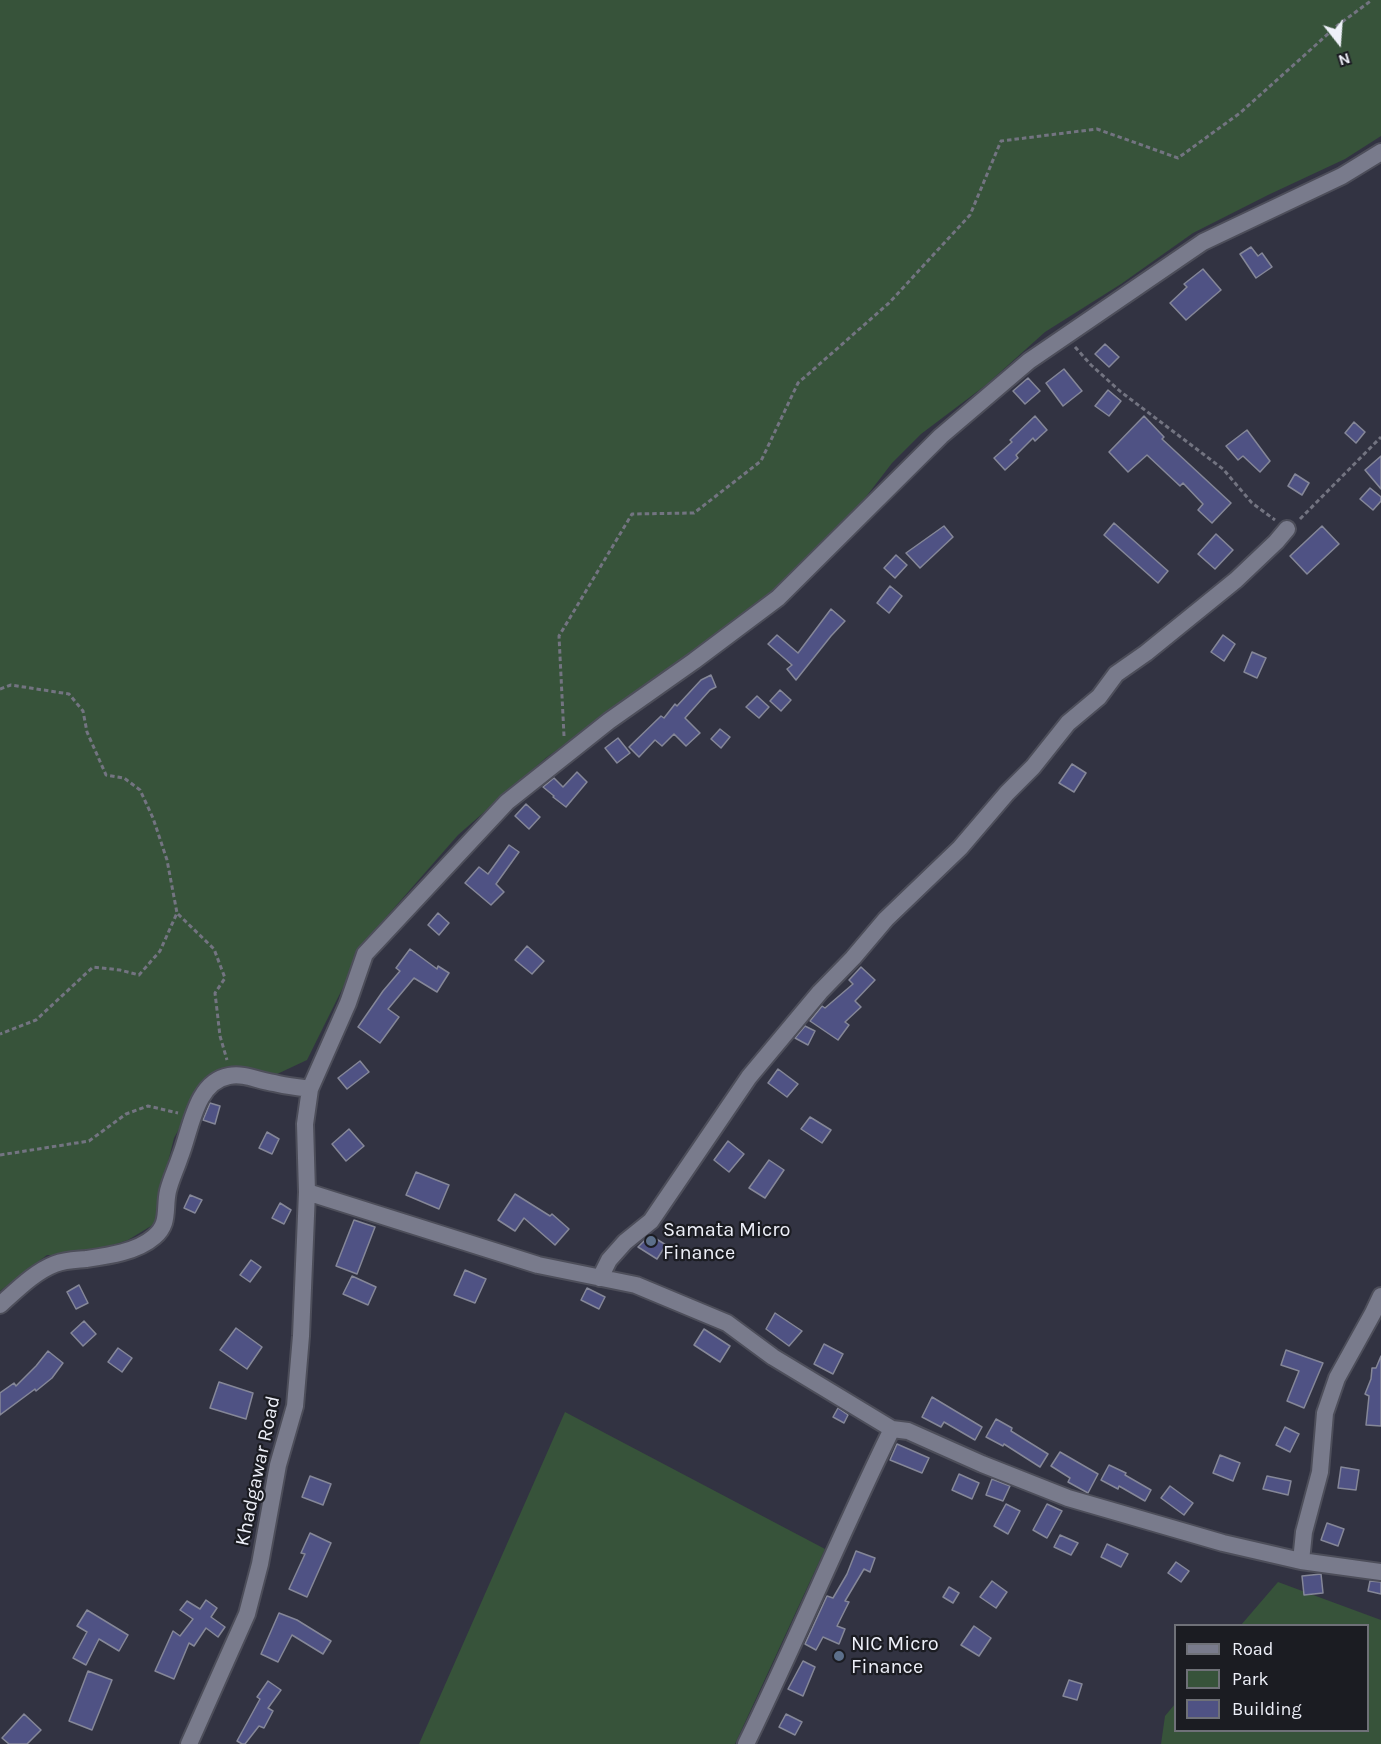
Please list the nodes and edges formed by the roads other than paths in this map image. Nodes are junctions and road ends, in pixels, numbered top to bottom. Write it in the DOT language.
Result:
graph roads {
  1 [pos="1381,152"];
  2 [pos="1287,529"];
  3 [pos="310,1089"];
  4 [pos="307,1192"];
  5 [pos="600,1278"];
  6 [pos="1381,1296"];
  7 [pos="0,1305"];
  8 [pos="892,1429"];
  9 [pos="1301,1561"];
  10 [pos="1381,1572"];
  11 [pos="189,1744"];
  12 [pos="746,1744"];
  1 -- 3 [label="street, Khadgawar Road"];
  2 -- 5 [label="street"];
  3 -- 4 [label="street, Khadgawar Road"];
  3 -- 7 [label="street"];
  4 -- 5 [label="street"];
  4 -- 11 [label="street, Khadgawar Road"];
  5 -- 8 [label="street"];
  6 -- 9 [label="street"];
  8 -- 9 [label="street"];
  8 -- 12 [label="street"];
  9 -- 10 [label="street"];
}
